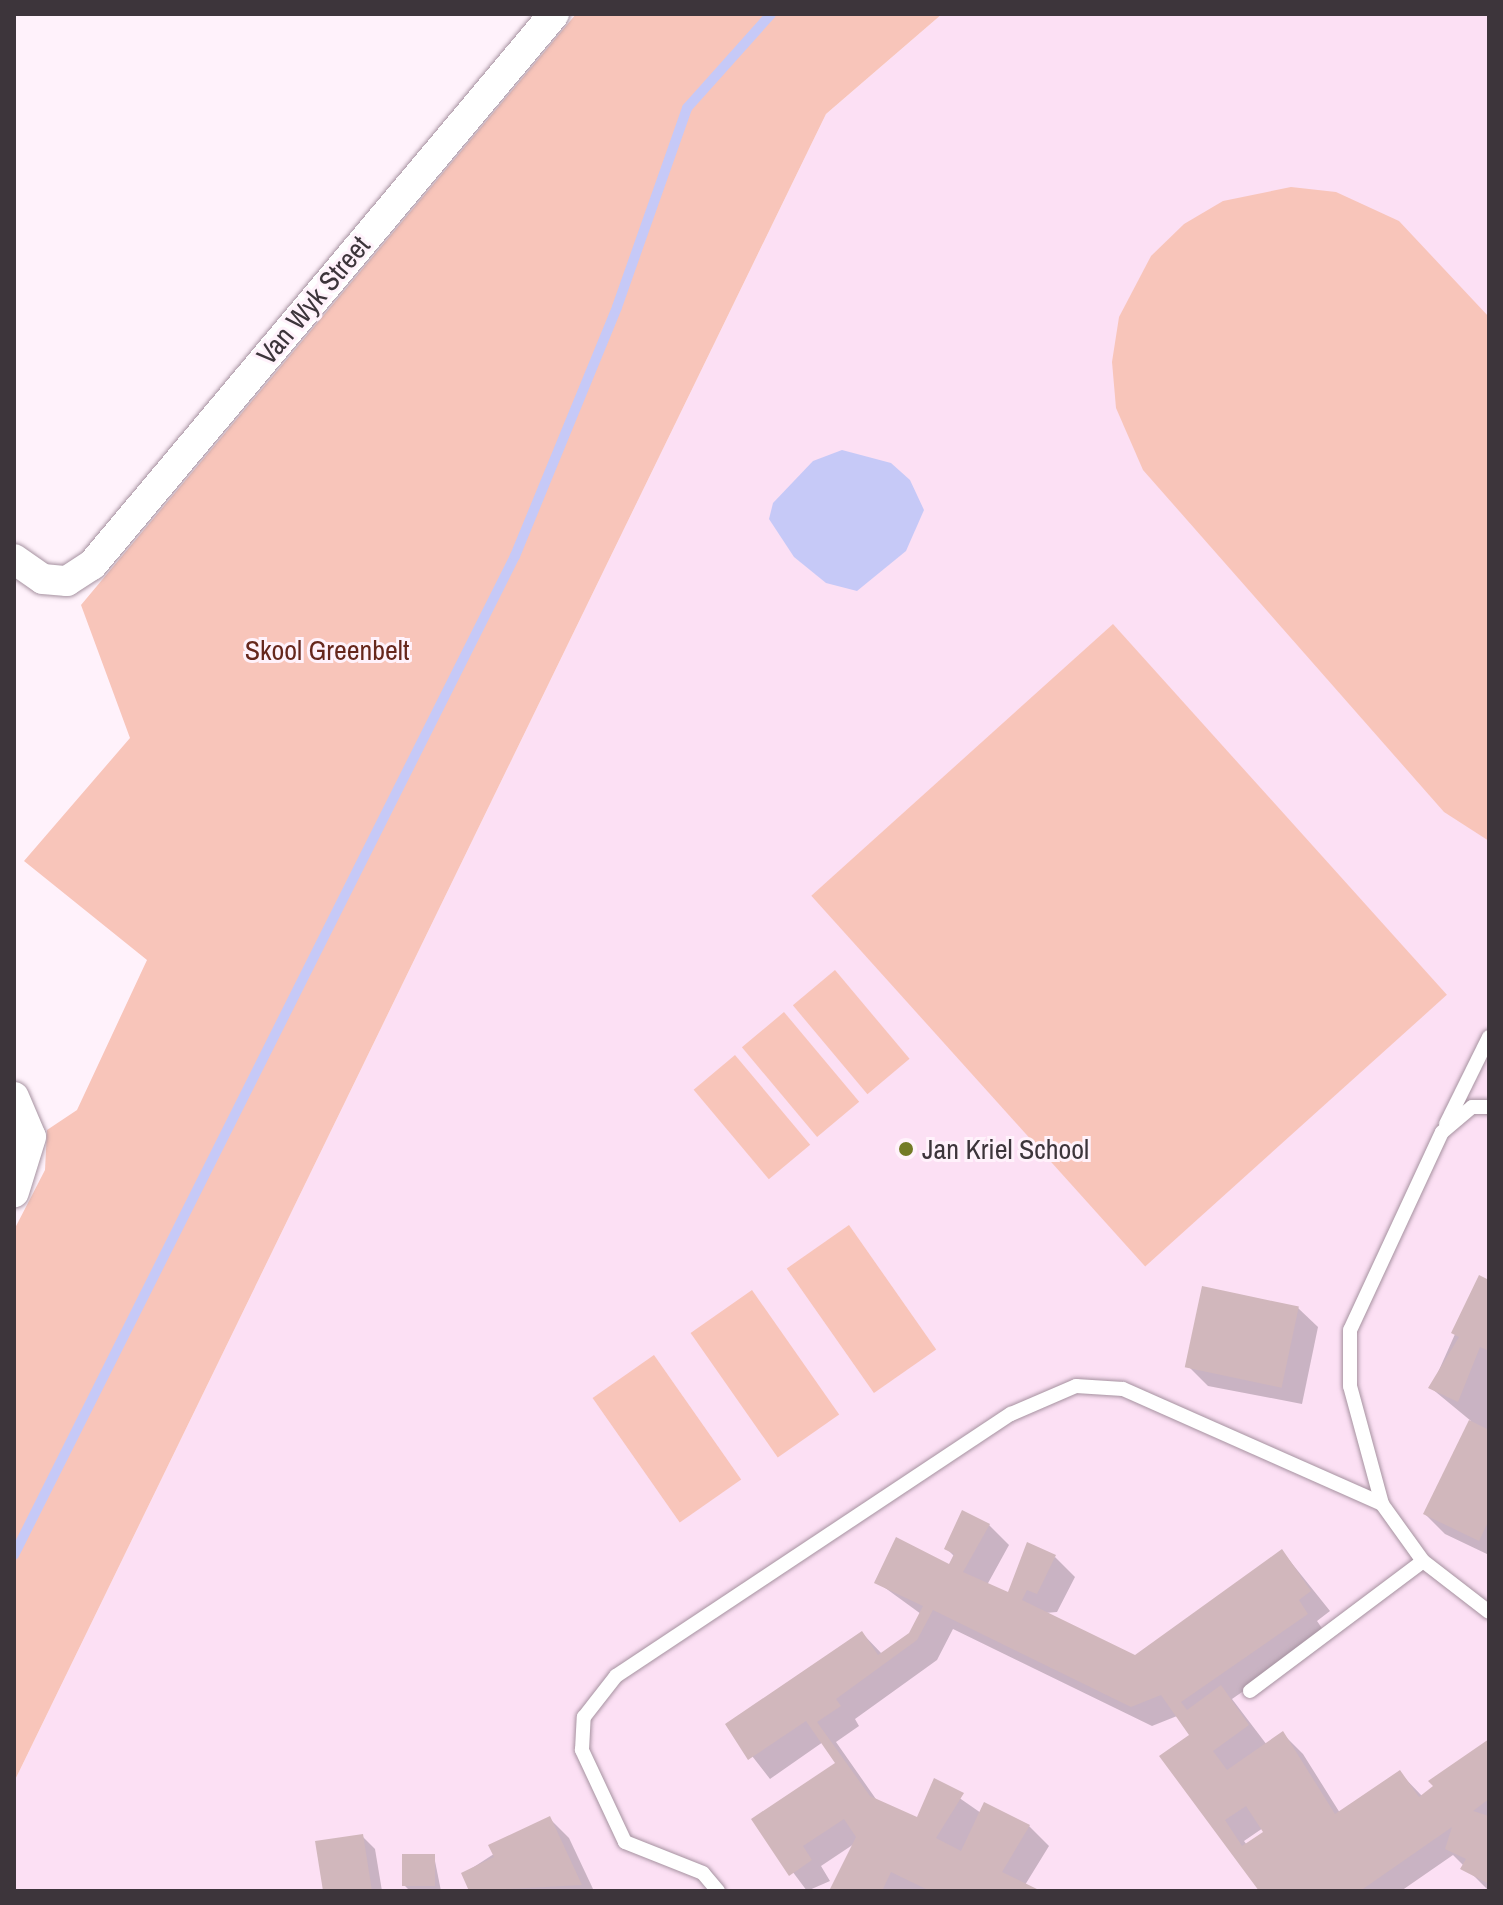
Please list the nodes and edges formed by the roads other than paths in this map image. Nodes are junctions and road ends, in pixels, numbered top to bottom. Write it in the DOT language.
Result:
graph roads {
  1 [pos="554,14"];
  2 [pos="14,559"];
  3 [pos="1489,1037"];
  4 [pos="14,1097"];
  5 [pos="1489,1107"];
  6 [pos="1442,1132"];
  7 [pos="14,1192"];
  8 [pos="1382,1504"];
  9 [pos="1423,1561"];
  10 [pos="1489,1612"];
  11 [pos="1250,1691"];
  12 [pos="718,1891"];
  1 -- 2 [label="street, Van Wyk Street"];
  3 -- 6 [label="lane"];
  4 -- 7 [label="street"];
  5 -- 6 [label="lane"];
  6 -- 8 [label="lane"];
  8 -- 9 [label="lane"];
  8 -- 12 [label="lane"];
  9 -- 10 [label="lane"];
  9 -- 11 [label="lane"];
}
